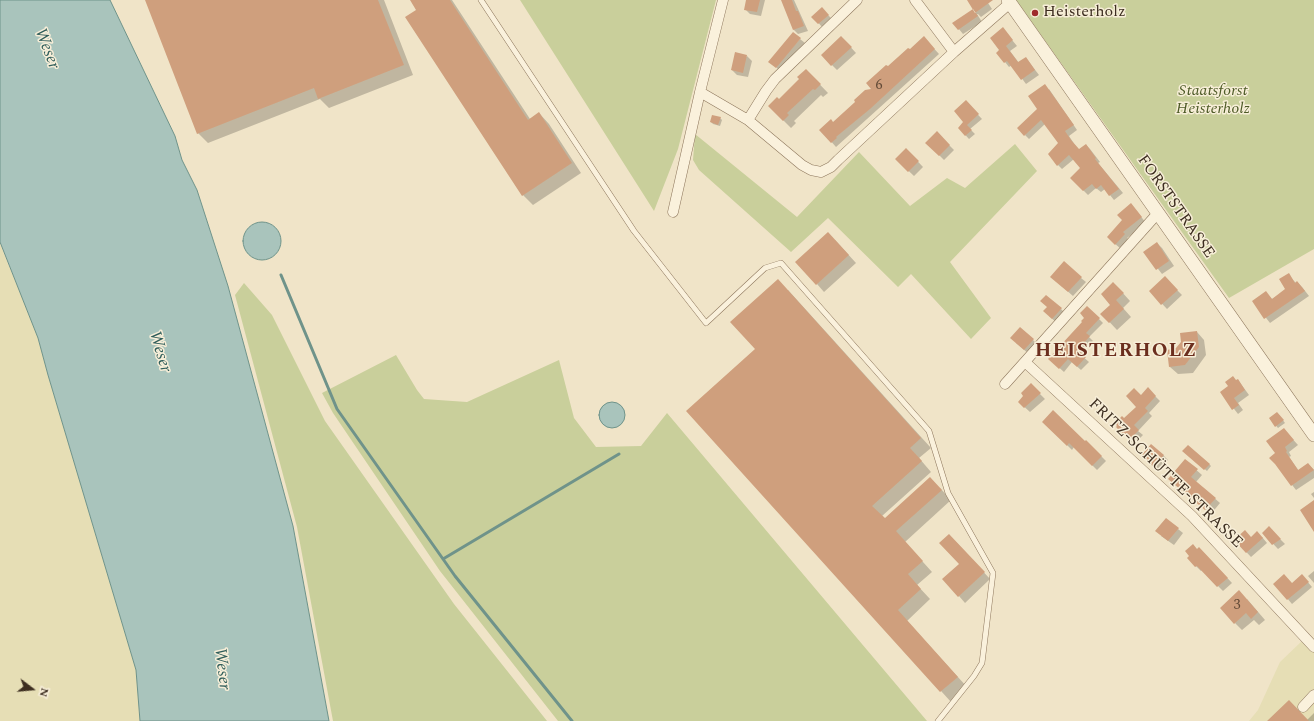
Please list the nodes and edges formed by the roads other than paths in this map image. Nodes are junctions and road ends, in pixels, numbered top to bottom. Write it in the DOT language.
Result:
graph roads {
  1 [pos="481,0"];
  2 [pos="723,0"];
  3 [pos="857,0"];
  4 [pos="915,0"];
  5 [pos="1009,2"];
  6 [pos="954,52"];
  7 [pos="700,92"];
  8 [pos="748,120"];
  9 [pos="673,212"];
  10 [pos="1158,213"];
  11 [pos="1025,362"];
  12 [pos="1005,384"];
  13 [pos="1314,435"];
  14 [pos="1314,647"];
  15 [pos="1314,696"];
  16 [pos="1303,706"];
  17 [pos="938,721"];
  1 -- 17 [label="lane"];
  2 -- 7 [label="street"];
  3 -- 8 [label="street"];
  4 -- 6 [label="street"];
  5 -- 6 [label="street"];
  5 -- 10 [label="street, FORSTSTRASSE"];
  6 -- 8 [label="street"];
  7 -- 8 [label="street"];
  7 -- 9 [label="street"];
  10 -- 11 [label="street"];
  10 -- 13 [label="street, FORSTSTRASSE"];
  11 -- 12 [label="street"];
  11 -- 14 [label="street, FRITZ-SCHÜTTE-STRASSE"];
  15 -- 16 [label="street"];
}
